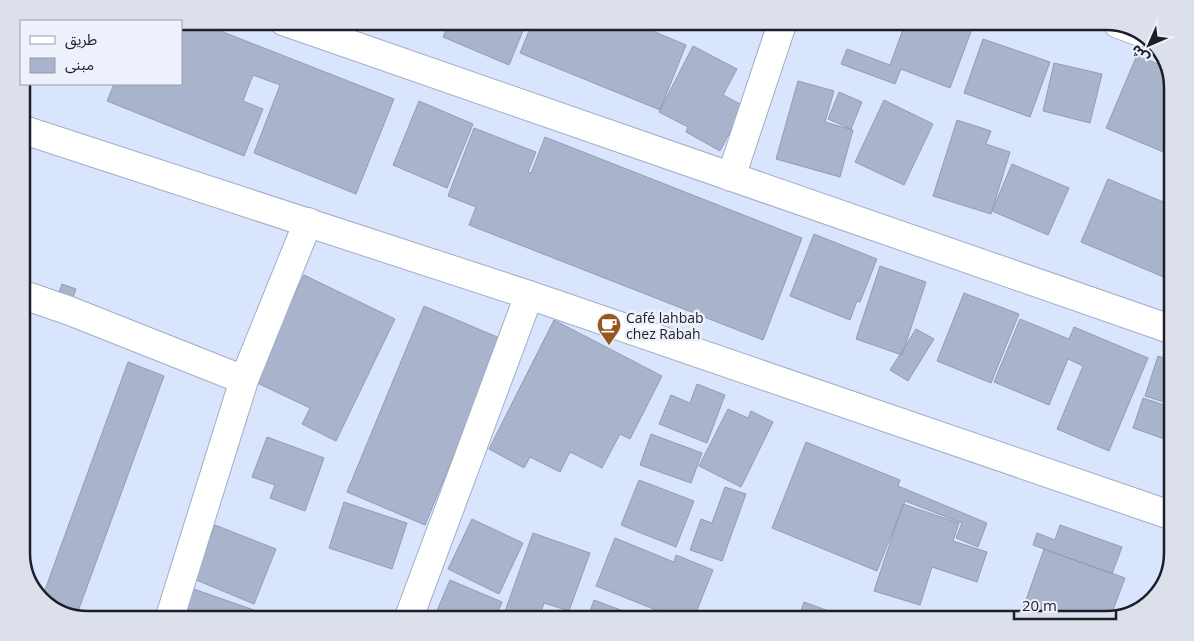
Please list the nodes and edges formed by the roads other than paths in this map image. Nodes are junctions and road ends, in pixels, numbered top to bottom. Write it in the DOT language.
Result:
graph roads {
  1 [pos="309,30"];
  2 [pos="780,30"];
  3 [pos="30,131"];
  4 [pos="731,177"];
  5 [pos="308,222"];
  6 [pos="529,295"];
  7 [pos="30,297"];
  8 [pos="1164,327"];
  9 [pos="244,380"];
  10 [pos="1164,513"];
  11 [pos="172,611"];
  12 [pos="411,611"];
  1 -- 4 [label="street"];
  2 -- 4 [label="street"];
  3 -- 5 [label="street"];
  4 -- 8 [label="street"];
  5 -- 6 [label="street"];
  5 -- 9 [label="street"];
  6 -- 10 [label="street"];
  6 -- 12 [label="street"];
  7 -- 9 [label="street"];
  9 -- 11 [label="street"];
}
